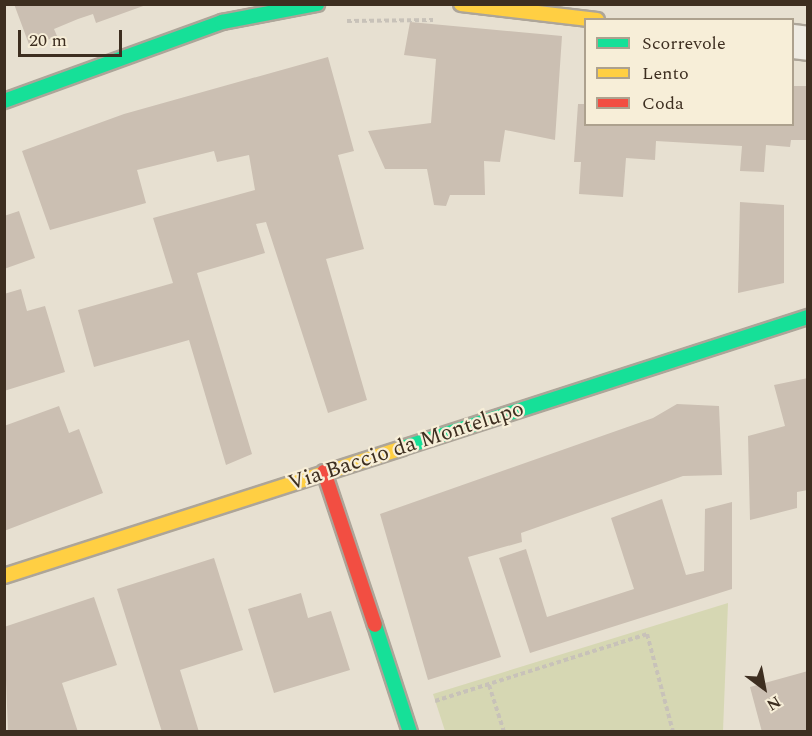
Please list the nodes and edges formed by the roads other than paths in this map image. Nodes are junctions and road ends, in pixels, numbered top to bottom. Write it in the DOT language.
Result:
graph roads {
  1 [pos="317,4"];
  2 [pos="461,4"];
  3 [pos="221,13"];
  4 [pos="584,18"];
  5 [pos="4,100"];
  6 [pos="807,317"];
  7 [pos="324,472"];
  8 [pos="4,576"];
  9 [pos="410,732"];
  1 -- 3 [label="main road"];
  2 -- 4 [label="main road"];
  3 -- 5 [label="main road"];
  6 -- 7 [label="main road, Via Baccio da Montelupo"];
  7 -- 8 [label="main road, Via Baccio da Montelupo"];
  7 -- 9 [label="main road"];
}
